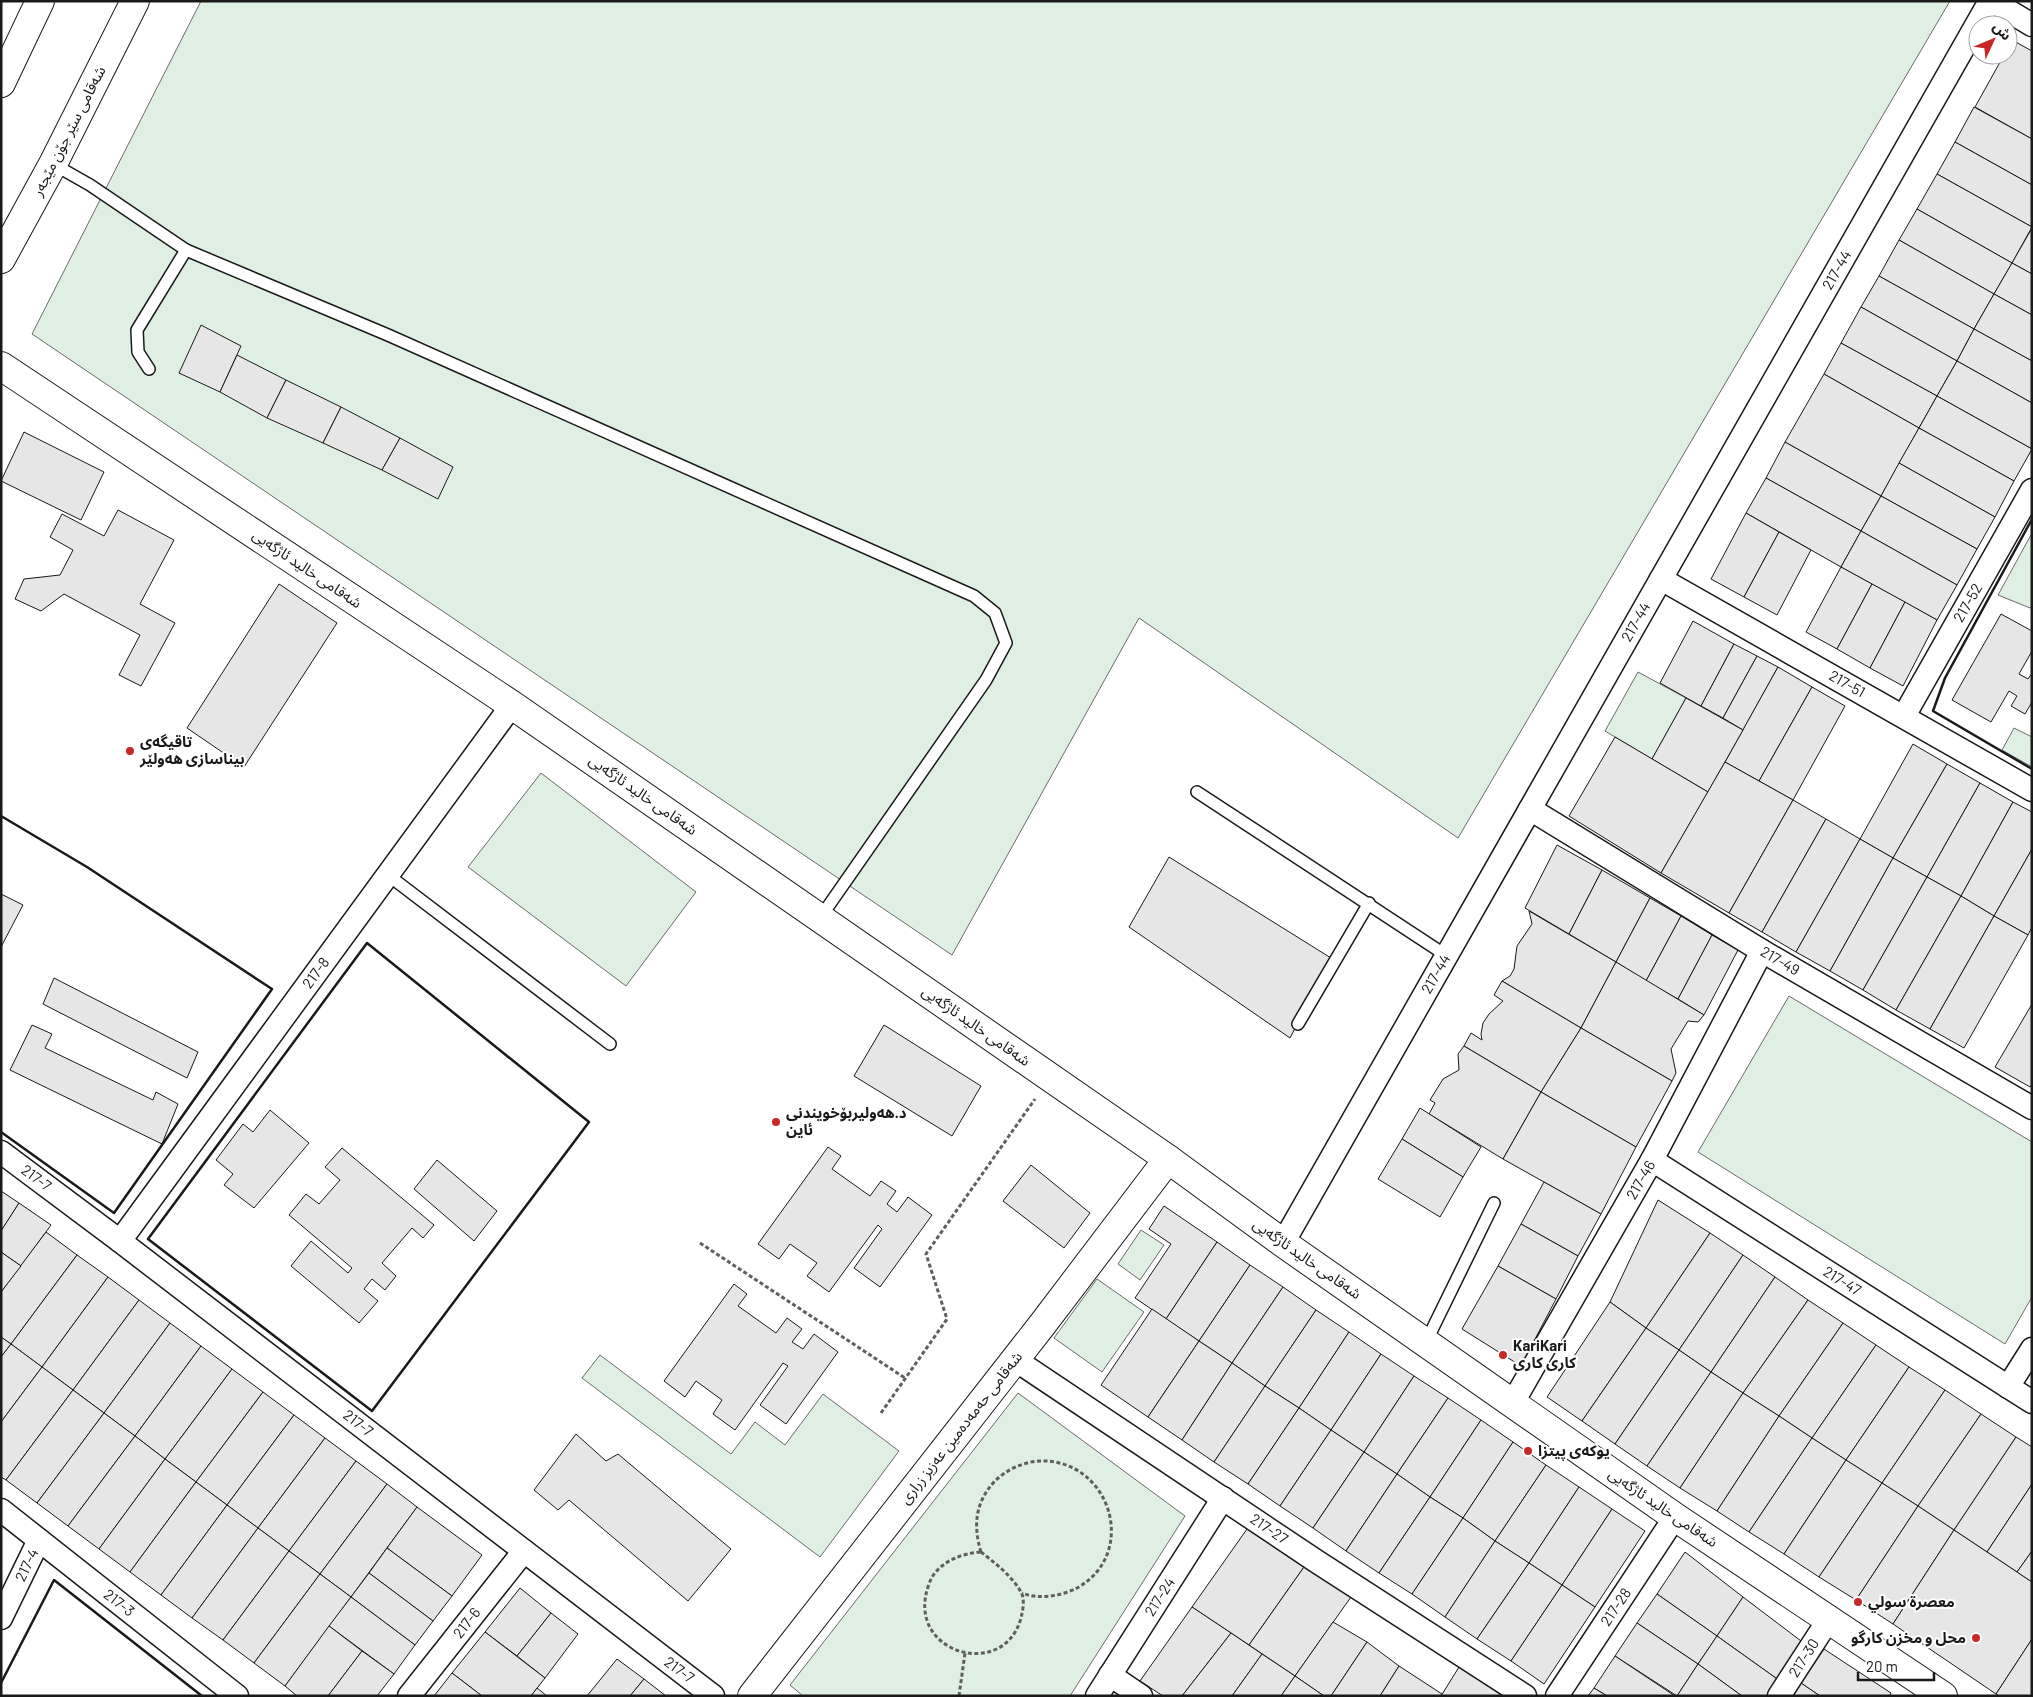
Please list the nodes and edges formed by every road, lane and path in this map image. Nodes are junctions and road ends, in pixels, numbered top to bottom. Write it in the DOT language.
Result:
graph roads {
  1 [pos="40,1"];
  2 [pos="135,1"];
  3 [pos="1991,1"];
  4 [pos="2032,25"];
  5 [pos="1,83"];
  6 [pos="53,164"];
  7 [pos="186,250"];
  8 [pos="1,259"];
  9 [pos="1,366"];
  10 [pos="149,369"];
  11 [pos="2032,490"];
  12 [pos="1661,578"];
  13 [pos="512,705"];
  14 [pos="1904,716"];
  15 [pos="2032,790"];
  16 [pos="1197,792"];
  17 [pos="1530,809"];
  18 [pos="388,875"];
  19 [pos="1369,903"];
  20 [pos="820,918"];
  21 [pos="1762,951"];
  22 [pos="1447,956"];
  23 [pos="1298,1024"];
  24 [pos="610,1044"];
  25 [pos="1051,1078"];
  26 [pos="2032,1108"];
  27 [pos="1,1152"];
  28 [pos="1168,1159"];
  29 [pos="1652,1160"];
  30 [pos="1494,1203"];
  31 [pos="120,1241"];
  32 [pos="700,1243"];
  33 [pos="1283,1243"];
  34 [pos="1426,1342"];
  35 [pos="2032,1349"];
  36 [pos="1014,1359"];
  37 [pos="905,1378"];
  38 [pos="2008,1387"];
  39 [pos="2032,1402"];
  40 [pos="1512,1404"];
  41 [pos="881,1413"];
  42 [pos="1223,1498"];
  43 [pos="1,1510"];
  44 [pos="1675,1517"];
  45 [pos="39,1540"];
  46 [pos="524,1551"];
  47 [pos="981,1552"];
  48 [pos="1022,1593"];
  49 [pos="1,1618"];
  50 [pos="1829,1620"];
  51 [pos="965,1653"];
  52 [pos="1110,1675"];
  53 [pos="754,1695"];
  54 [pos="237,1696"];
  55 [pos="409,1696"];
  56 [pos="713,1696"];
  57 [pos="959,1696"];
  58 [pos="1097,1696"];
  59 [pos="1141,1696"];
  60 [pos="1525,1696"];
  61 [pos="1557,1696"];
  62 [pos="1779,1696"];
  63 [pos="1943,1696"];
  1 -- 5 [label="main road"];
  2 -- 6 [label="main road, شەقامی سێر جۆن مێجەر"];
  3 -- 4 [label="street"];
  3 -- 12 [label="street, 217-44"];
  6 -- 7 [label="lane"];
  6 -- 8 [label="main road, شەقامی سێر جۆن مێجەر"];
  7 -- 10 [label="lane"];
  7 -- 20 [label="lane"];
  9 -- 13 [label="main road, شەقامی خالید ئاژگەیی"];
  11 -- 14 [label="street, 217-52"];
  12 -- 14 [label="street, 217-51"];
  12 -- 17 [label="street, 217-44"];
  13 -- 18 [label="street, 217-8"];
  13 -- 20 [label="main road, شەقامی خالید ئاژگەیی"];
  14 -- 15 [label="street, 217-51"];
  16 -- 19 [label="lane"];
  17 -- 21 [label="street, 217-49"];
  17 -- 22 [label="street, 217-44"];
  18 -- 24 [label="lane"];
  18 -- 31 [label="street, 217-8"];
  19 -- 22 [label="lane"];
  19 -- 23 [label="lane"];
  20 -- 25 [label="main road, شەقامی خالید ئاژگەیی"];
  21 -- 26 [label="street, 217-49"];
  21 -- 29 [label="street, 217-46"];
  22 -- 33 [label="street, 217-44"];
  25 -- 28 [label="main road, شەقامی خالید ئاژگەیی"];
  25 -- 37 [label="path"];
  27 -- 31 [label="street, 217-7"];
  28 -- 33 [label="main road, شەقامی خالید ئاژگەیی"];
  28 -- 36 [label="main road, شەقامی حەمەدەمین عەزیز زراری"];
  29 -- 38 [label="street, 217-47"];
  29 -- 40 [label="street, 217-46"];
  30 -- 34 [label="lane"];
  31 -- 46 [label="street, 217-7"];
  32 -- 37 [label="path"];
  33 -- 34 [label="main road, شەقامی خالید ئاژگەیی"];
  34 -- 40 [label="main road, شەقامی خالید ئاژگەیی"];
  35 -- 38 [label="street"];
  36 -- 42 [label="street, 217-27"];
  36 -- 53 [label="main road, شەقامی حەمەدەمین عەزیز زراری"];
  37 -- 41 [label="path"];
  38 -- 39 [label="street, 217-47"];
  40 -- 44 [label="main road, شەقامی خالید ئاژگەیی"];
  42 -- 52 [label="street, 217-24"];
  42 -- 60 [label="street, 217-27"];
  43 -- 45 [label="street, 217-3"];
  44 -- 50 [label="main road, شەقامی خالید ئاژگەیی"];
  44 -- 61 [label="street, 217-28"];
  45 -- 49 [label="street, 217-4"];
  45 -- 54 [label="street, 217-3"];
  46 -- 55 [label="street, 217-6"];
  46 -- 56 [label="street, 217-7"];
  47 -- 48 [label="path"];
  47 -- 48 [label="path"];
  47 -- 51 [label="path"];
  48 -- 51 [label="path"];
  50 -- 62 [label="street, 217-30"];
  50 -- 63 [label="main road, شەقامی خالید ئاژگەیی"];
  51 -- 57 [label="path"];
  52 -- 58 [label="street, 217-24"];
  52 -- 59 [label="street"];
}
